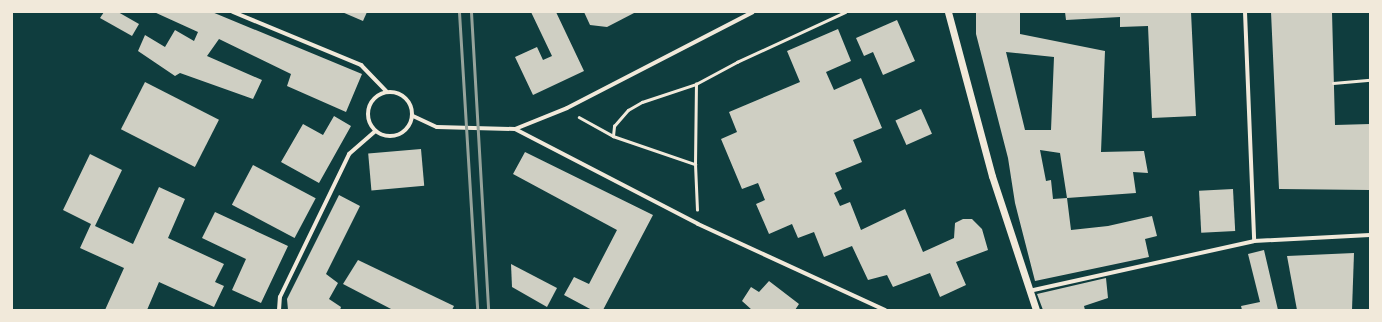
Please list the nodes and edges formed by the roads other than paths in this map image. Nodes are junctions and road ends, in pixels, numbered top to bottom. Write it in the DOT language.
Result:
graph roads {
  1 [pos="233,12"];
  2 [pos="753,12"];
  3 [pos="948,12"];
  4 [pos="1244,12"];
  5 [pos="387,92"];
  6 [pos="413,116"];
  7 [pos="515,129"];
  8 [pos="375,131"];
  9 [pos="1370,235"];
  10 [pos="1254,241"];
  11 [pos="1029,291"];
  12 [pos="279,310"];
  13 [pos="884,310"];
  14 [pos="1036,310"];
  1 -- 5 [label="street"];
  2 -- 7 [label="street"];
  3 -- 11 [label="street"];
  4 -- 10 [label="street"];
  5 -- 6 [label="street"];
  5 -- 8 [label="street"];
  6 -- 7 [label="street"];
  6 -- 8 [label="street"];
  7 -- 13 [label="street"];
  8 -- 12 [label="street"];
  9 -- 10 [label="street"];
  10 -- 11 [label="street"];
  11 -- 14 [label="street"];
}
